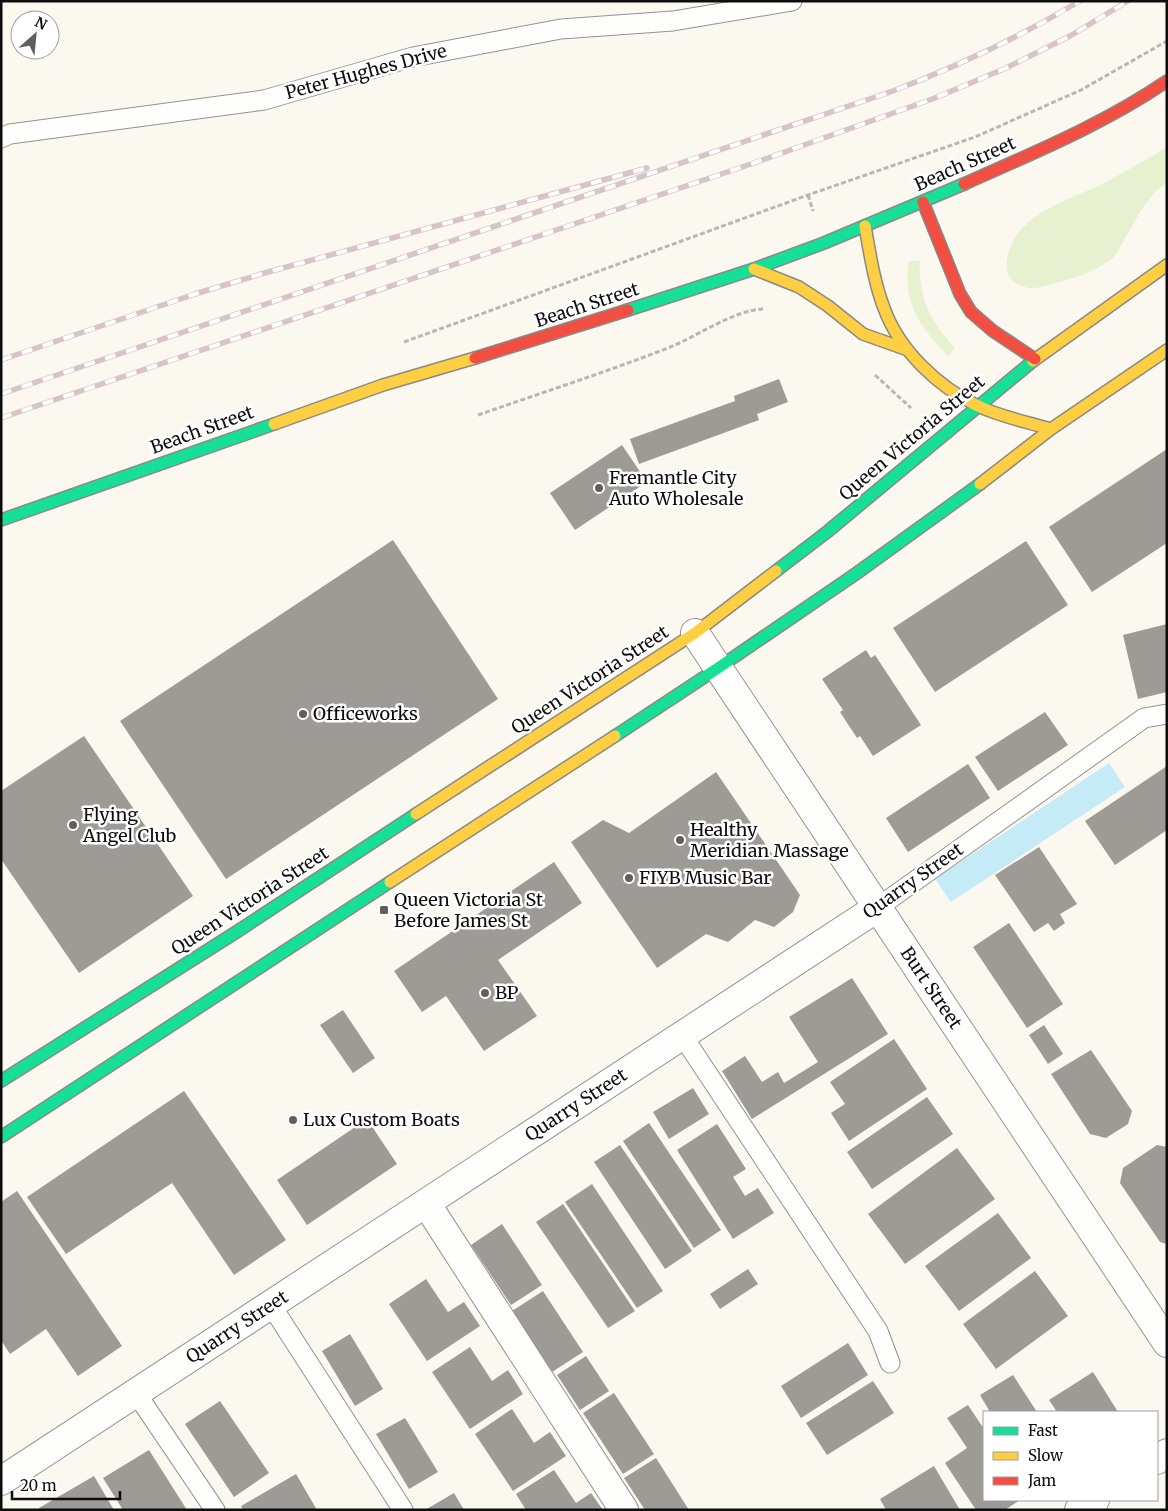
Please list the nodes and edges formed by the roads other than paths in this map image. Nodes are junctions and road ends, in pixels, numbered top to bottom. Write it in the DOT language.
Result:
graph roads {
  1 [pos="792,1"];
  2 [pos="1167,81"];
  3 [pos="1,138"];
  4 [pos="923,202"];
  5 [pos="865,226"];
  6 [pos="1167,265"];
  7 [pos="754,268"];
  8 [pos="908,350"];
  9 [pos="1167,350"];
  10 [pos="1035,359"];
  11 [pos="978,406"];
  12 [pos="1051,429"];
  13 [pos="1,520"];
  14 [pos="695,633"];
  15 [pos="718,668"];
  16 [pos="1167,714"];
  17 [pos="877,908"];
  18 [pos="682,1035"];
  19 [pos="1,1081"];
  20 [pos="1,1137"];
  21 [pos="426,1203"];
  22 [pos="271,1305"];
  23 [pos="1167,1343"];
  24 [pos="890,1363"];
  25 [pos="136,1393"];
  26 [pos="1,1481"];
  27 [pos="1093,1501"];
  28 [pos="215,1510"];
  29 [pos="403,1510"];
  30 [pos="624,1510"];
  31 [pos="1079,1510"];
  1 -- 3 [label="lane, Peter Hughes Drive"];
  2 -- 4 [label="main road, Beach Street"];
  4 -- 5 [label="main road, Beach Street"];
  4 -- 10 [label="main road"];
  5 -- 7 [label="main road, Beach Street"];
  5 -- 8 [label="main road"];
  6 -- 10 [label="main road, Queen Victoria Street"];
  7 -- 8 [label="main road"];
  7 -- 13 [label="main road, Beach Street"];
  8 -- 11 [label="main road"];
  9 -- 12 [label="main road"];
  10 -- 11 [label="main road, Queen Victoria Street"];
  11 -- 12 [label="main road"];
  11 -- 14 [label="main road, Queen Victoria Street"];
  12 -- 15 [label="main road"];
  14 -- 15 [label="street, Burt Street"];
  14 -- 19 [label="main road, Queen Victoria Street"];
  15 -- 17 [label="street, Burt Street"];
  15 -- 20 [label="main road"];
  16 -- 17 [label="lane, Quarry Street"];
  17 -- 18 [label="street, Quarry Street"];
  17 -- 23 [label="street, Burt Street"];
  18 -- 21 [label="street, Quarry Street"];
  18 -- 24 [label="lane"];
  21 -- 22 [label="street, Quarry Street"];
  21 -- 30 [label="street"];
  22 -- 25 [label="street, Quarry Street"];
  22 -- 29 [label="lane"];
  25 -- 26 [label="street, Quarry Street"];
  25 -- 28 [label="lane"];
  27 -- 31 [label="street"];
}
